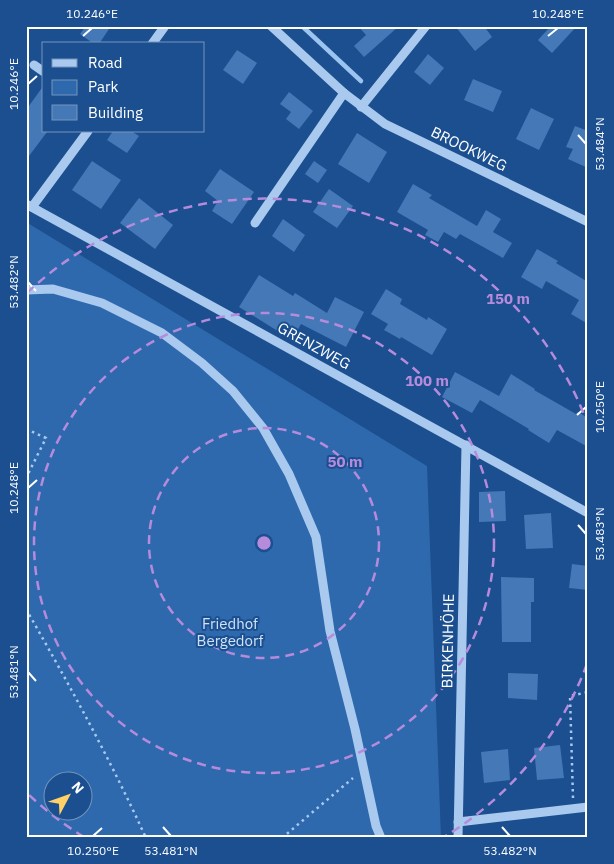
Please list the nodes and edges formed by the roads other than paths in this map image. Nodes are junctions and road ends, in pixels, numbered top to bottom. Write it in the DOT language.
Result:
graph roads {
  1 [pos="165,26"];
  2 [pos="271,26"];
  3 [pos="426,26"];
  4 [pos="153,42"];
  5 [pos="34,65"];
  6 [pos="42,71"];
  7 [pos="344,93"];
  8 [pos="361,107"];
  9 [pos="87,132"];
  10 [pos="29,206"];
  11 [pos="588,222"];
  12 [pos="255,223"];
  13 [pos="26,290"];
  14 [pos="466,445"];
  15 [pos="588,513"];
  16 [pos="588,807"];
  17 [pos="458,822"];
  18 [pos="381,838"];
  19 [pos="458,838"];
  1 -- 4 [label="street"];
  2 -- 7 [label="street, BROOKWEG"];
  3 -- 8 [label="street"];
  5 -- 6 [label="street"];
  7 -- 8 [label="street, BROOKWEG"];
  7 -- 12 [label="street"];
  8 -- 11 [label="street, BROOKWEG"];
  9 -- 10 [label="street"];
  10 -- 14 [label="street, GRENZWEG"];
  13 -- 18 [label="street"];
  14 -- 15 [label="street, GRENZWEG"];
  14 -- 17 [label="street, BIRKENHÖHE"];
  16 -- 17 [label="street"];
  17 -- 19 [label="street, BIRKENHÖHE"];
}
